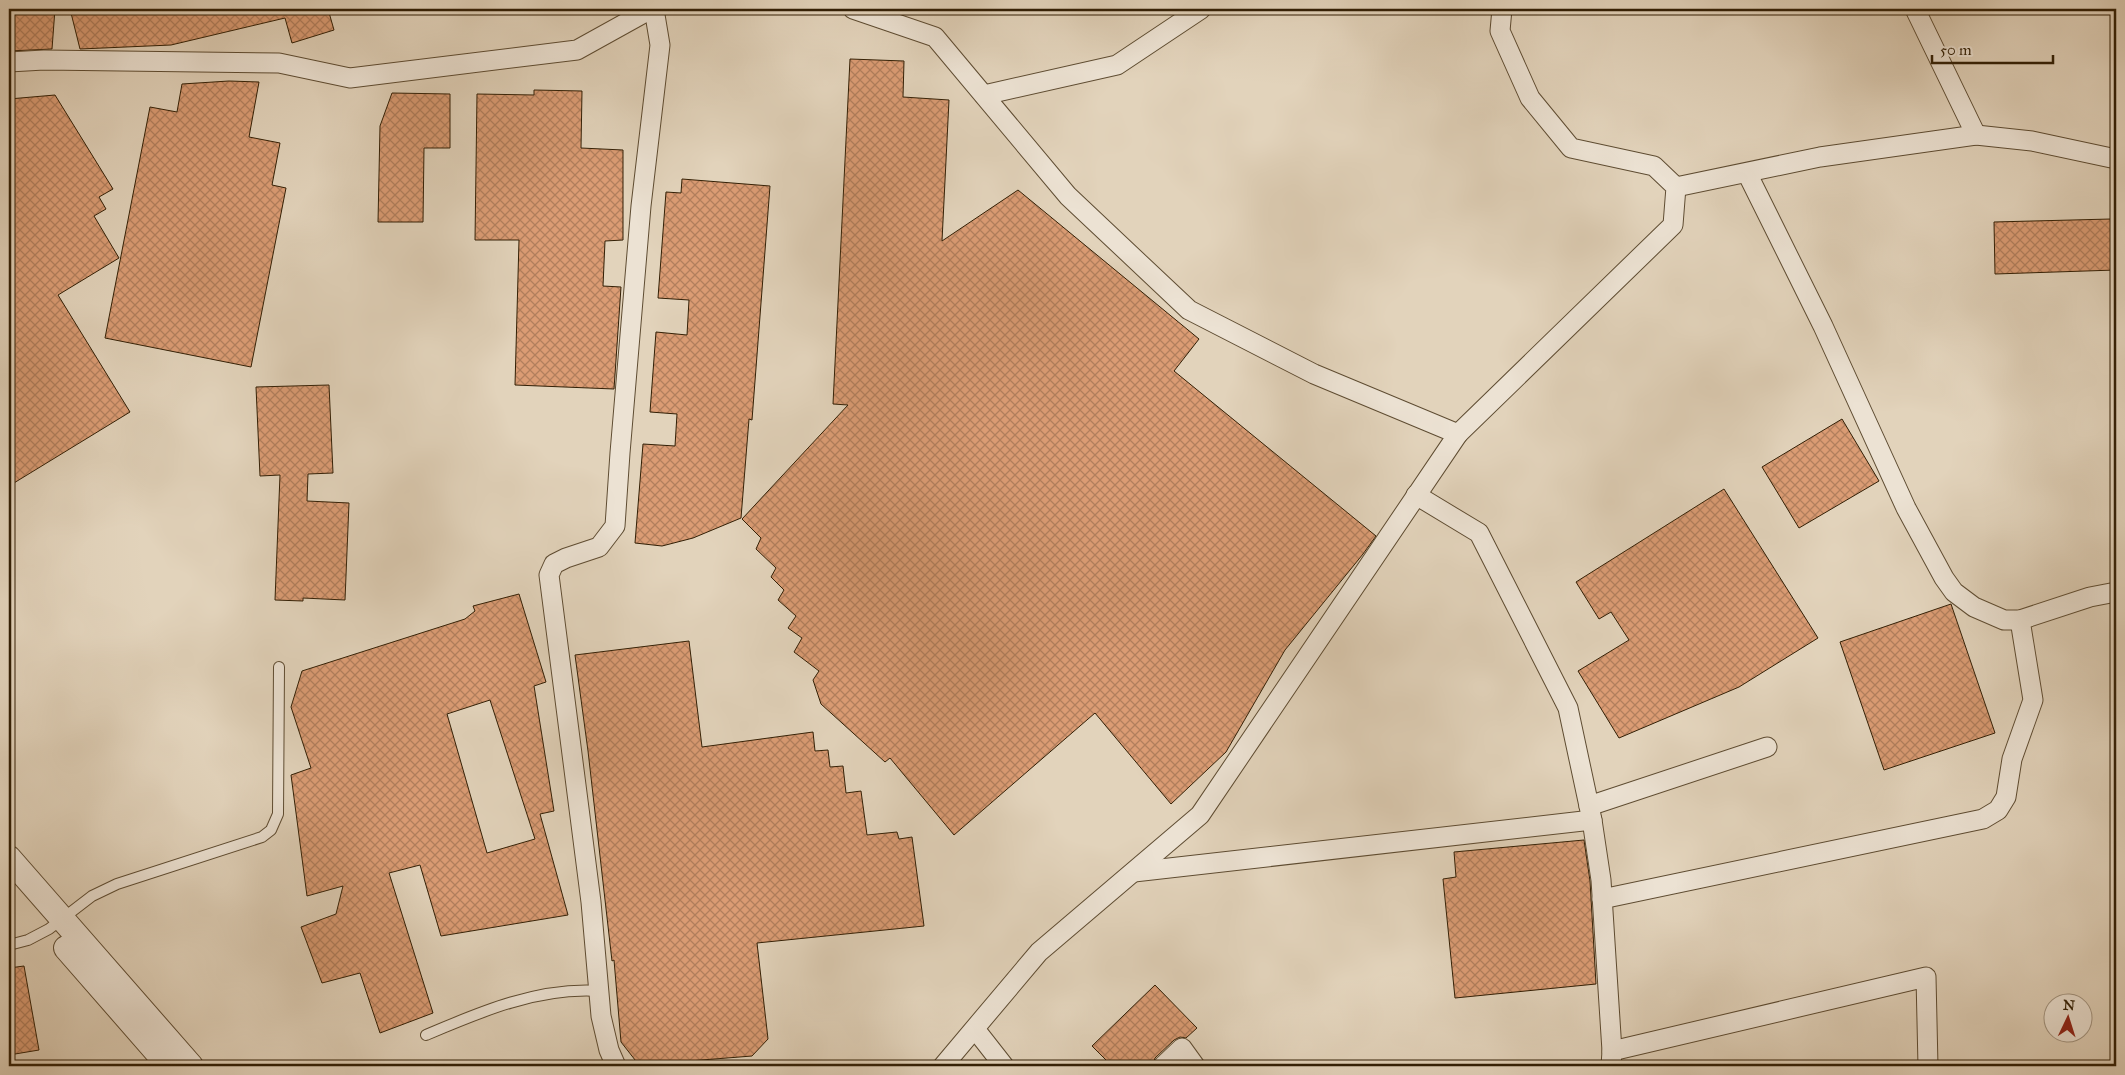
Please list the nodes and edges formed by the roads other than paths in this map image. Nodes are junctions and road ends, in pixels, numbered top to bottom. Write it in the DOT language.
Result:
graph roads {
  1 [pos="652,9"];
  2 [pos="853,9"];
  3 [pos="1201,9"];
  4 [pos="1502,9"];
  5 [pos="1915,9"];
  6 [pos="9,62"];
  7 [pos="984,95"];
  8 [pos="1976,135"];
  9 [pos="2116,159"];
  10 [pos="1747,173"];
  11 [pos="1676,187"];
  12 [pos="1458,434"];
  13 [pos="1416,495"];
  14 [pos="2116,592"];
  15 [pos="2020,620"];
  16 [pos="279,667"];
  17 [pos="1767,747"];
  18 [pos="1590,813"];
  19 [pos="9,858"];
  20 [pos="1134,872"];
  21 [pos="9,882"];
  22 [pos="1602,899"];
  23 [pos="56,924"];
  24 [pos="9,946"];
  25 [pos="599,991"];
  26 [pos="975,1029"];
  27 [pos="426,1035"];
  28 [pos="1612,1059"];
  29 [pos="168,1066"];
  30 [pos="191,1066"];
  31 [pos="616,1066"];
  32 [pos="944,1066"];
  33 [pos="1004,1066"];
  34 [pos="1163,1066"];
  35 [pos="1195,1066"];
  36 [pos="1928,1066"];
  1 -- 6 [label="street"];
  1 -- 25 [label="street"];
  2 -- 7 [label="street"];
  3 -- 7 [label="street"];
  4 -- 11 [label="street"];
  5 -- 8 [label="street"];
  7 -- 12 [label="street"];
  8 -- 9 [label="street"];
  8 -- 10 [label="street"];
  10 -- 11 [label="street"];
  10 -- 15 [label="street"];
  11 -- 12 [label="street"];
  12 -- 13 [label="street"];
  13 -- 18 [label="street"];
  13 -- 20 [label="street"];
  14 -- 15 [label="street"];
  15 -- 22 [label="street"];
  16 -- 23 [label="lane"];
  17 -- 18 [label="street"];
  18 -- 20 [label="street"];
  18 -- 22 [label="street"];
  19 -- 23 [label="street"];
  20 -- 26 [label="street"];
  21 -- 23 [label="street"];
  22 -- 28 [label="street"];
  23 -- 24 [label="lane"];
  23 -- 29 [label="street"];
  23 -- 30 [label="street"];
  25 -- 27 [label="lane"];
  25 -- 31 [label="street"];
  26 -- 32 [label="street"];
  26 -- 33 [label="street"];
  28 -- 36 [label="street"];
  34 -- 35 [label="street"];
}
